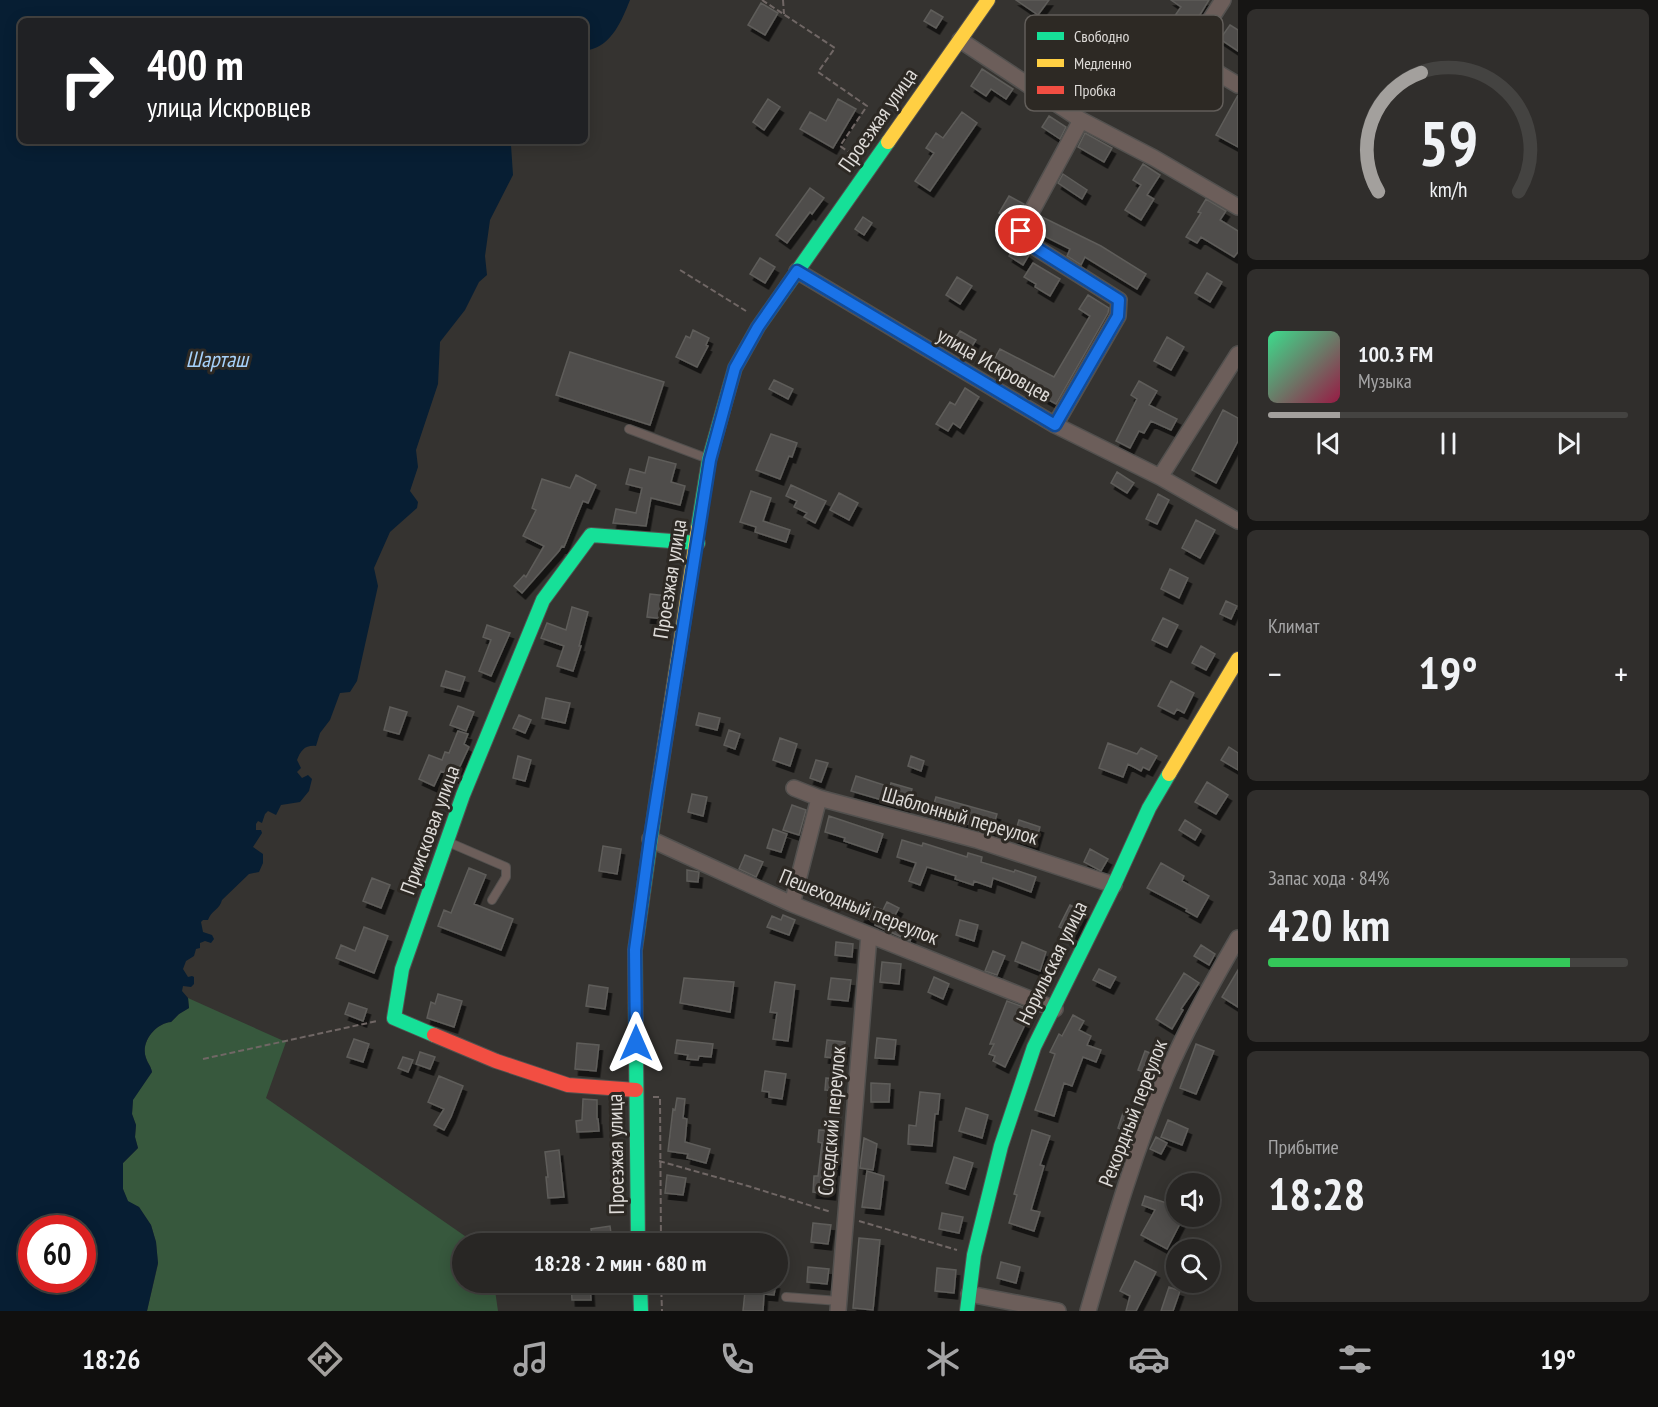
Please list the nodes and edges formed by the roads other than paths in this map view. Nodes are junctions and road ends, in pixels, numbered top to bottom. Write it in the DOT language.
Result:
graph roads {
  1 [pos="988,0"];
  2 [pos="1223,0"];
  3 [pos="1213,15"];
  4 [pos="960,40"];
  5 [pos="1223,76"];
  6 [pos="1025,83"];
  7 [pos="1238,85"];
  8 [pos="1067,111"];
  9 [pos="1081,120"];
  10 [pos="1238,207"];
  11 [pos="797,271"];
  12 [pos="1238,354"];
  13 [pos="1055,425"];
  14 [pos="629,429"];
  15 [pos="710,460"];
  16 [pos="1160,477"];
  17 [pos="1238,521"];
  18 [pos="698,543"];
  19 [pos="1238,658"];
  20 [pos="794,788"];
  21 [pos="819,798"];
  22 [pos="650,839"];
  23 [pos="447,841"];
  24 [pos="1114,885"];
  25 [pos="492,900"];
  26 [pos="792,904"];
  27 [pos="869,935"];
  28 [pos="1238,938"];
  29 [pos="1054,1009"];
  30 [pos="636,1090"];
  31 [pos="639,1233"];
  32 [pos="640,1293"];
  33 [pos="969,1294"];
  34 [pos="786,1297"];
  35 [pos="838,1306"];
  36 [pos="641,1311"];
  37 [pos="967,1311"];
  38 [pos="1058,1311"];
  39 [pos="1088,1311"];
  1 -- 4 [label="street, Проезжая улица"];
  2 -- 3 [label="street"];
  4 -- 6 [label="street"];
  4 -- 11 [label="street, Проезжая улица"];
  5 -- 7 [label="street"];
  8 -- 9 [label="street"];
  9 -- 10 [label="street"];
  9 -- 13 [label="street"];
  11 -- 13 [label="street, улица Искровцев"];
  11 -- 15 [label="street, Проезжая улица"];
  12 -- 16 [label="street"];
  13 -- 16 [label="street, улица Искровцев"];
  14 -- 15 [label="lane"];
  15 -- 18 [label="street, Проезжая улица"];
  16 -- 17 [label="street, улица Искровцев"];
  18 -- 22 [label="street, Проезжая улица"];
  18 -- 23 [label="street, Приисковая улица"];
  19 -- 24 [label="street, Норильская улица"];
  20 -- 21 [label="street, Шаблонный переулок"];
  21 -- 24 [label="street, Шаблонный переулок"];
  21 -- 26 [label="street"];
  22 -- 26 [label="street, Пешеходный переулок"];
  22 -- 30 [label="street, Проезжая улица"];
  23 -- 25 [label="lane"];
  23 -- 30 [label="street, Приисковая улица"];
  24 -- 29 [label="street, Норильская улица"];
  26 -- 27 [label="street, Пешеходный переулок"];
  27 -- 29 [label="street, Пешеходный переулок"];
  27 -- 35 [label="street, Соседский переулок"];
  28 -- 39 [label="street, Рекордный переулок"];
  29 -- 33 [label="street, Норильская улица"];
  30 -- 31 [label="street, Проезжая улица"];
  32 -- 36 [label="street"];
  33 -- 37 [label="street, Норильская улица"];
  33 -- 38 [label="street"];
  34 -- 35 [label="lane"];
}
